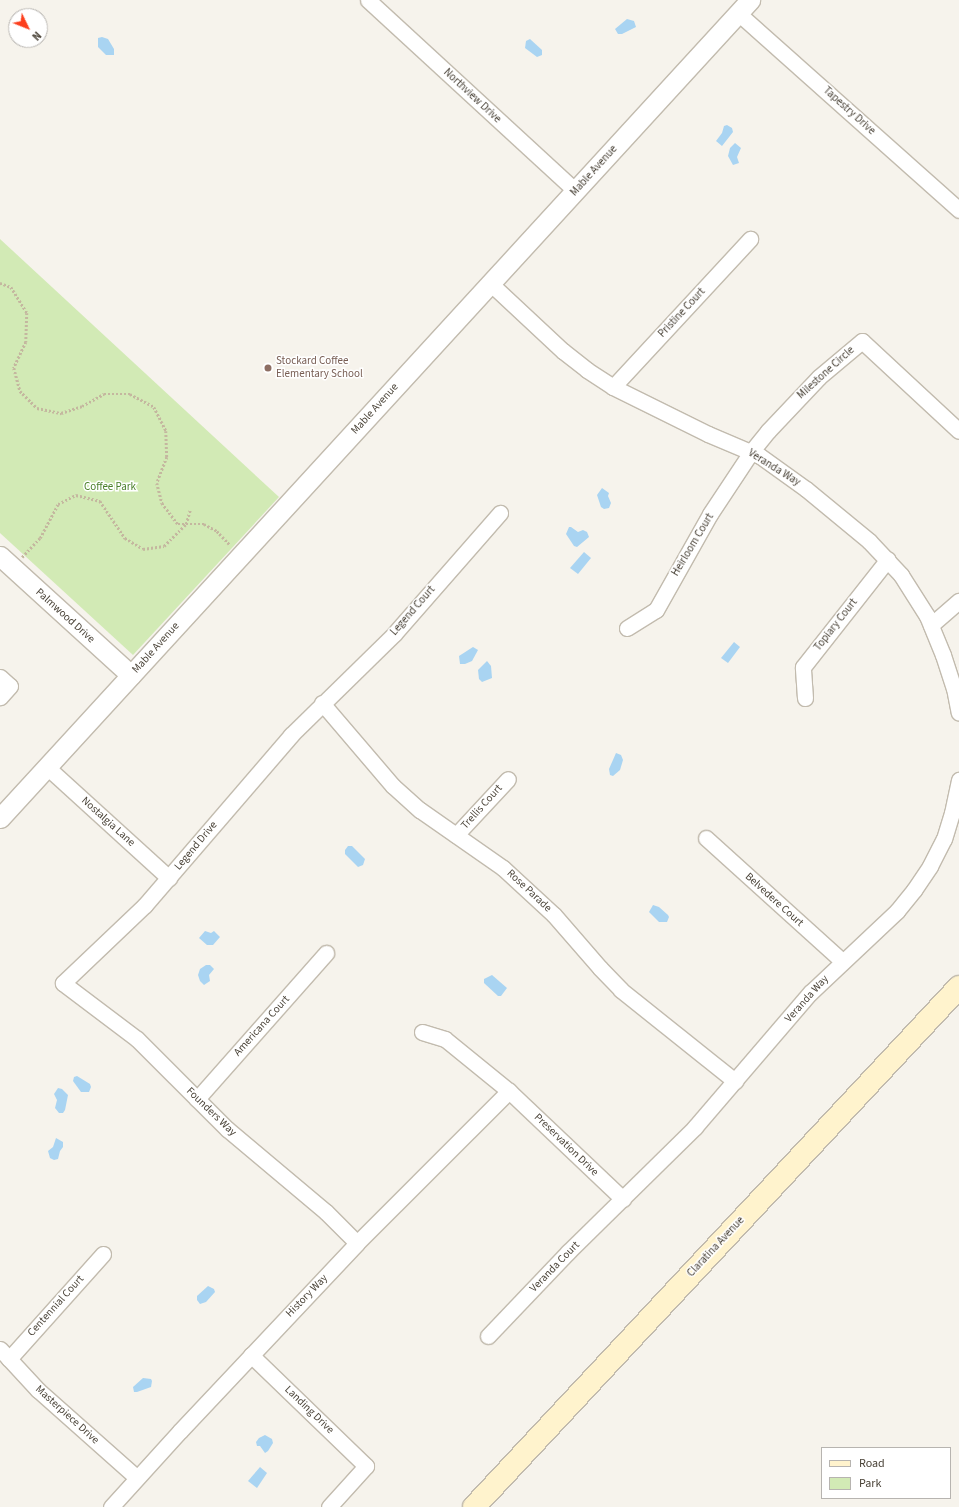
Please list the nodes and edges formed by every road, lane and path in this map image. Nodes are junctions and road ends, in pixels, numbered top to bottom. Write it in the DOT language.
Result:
graph roads {
  1 [pos="368,0"];
  2 [pos="744,6"];
  3 [pos="576,190"];
  4 [pos="959,210"];
  5 [pos="750,239"];
  6 [pos="0,283"];
  7 [pos="490,283"];
  8 [pos="613,387"];
  9 [pos="959,431"];
  10 [pos="752,452"];
  11 [pos="190,510"];
  12 [pos="500,513"];
  13 [pos="186,524"];
  14 [pos="240,556"];
  15 [pos="888,559"];
  16 [pos="6,562"];
  17 [pos="959,601"];
  18 [pos="931,625"];
  19 [pos="627,628"];
  20 [pos="131,675"];
  21 [pos="805,698"];
  22 [pos="322,704"];
  23 [pos="959,713"];
  24 [pos="47,766"];
  25 [pos="508,779"];
  26 [pos="959,780"];
  27 [pos="0,818"];
  28 [pos="456,835"];
  29 [pos="706,838"];
  30 [pos="169,878"];
  31 [pos="326,953"];
  32 [pos="842,962"];
  33 [pos="63,983"];
  34 [pos="959,987"];
  35 [pos="422,1032"];
  36 [pos="735,1081"];
  37 [pos="509,1091"];
  38 [pos="196,1098"];
  39 [pos="623,1200"];
  40 [pos="357,1243"];
  41 [pos="103,1254"];
  42 [pos="488,1336"];
  43 [pos="4,1354"];
  44 [pos="251,1355"];
  45 [pos="137,1478"];
  46 [pos="111,1507"];
  47 [pos="329,1507"];
  48 [pos="474,1507"];
  1 -- 3 [label="street, Northview Drive"];
  2 -- 3 [label="street, Mable Avenue"];
  2 -- 4 [label="street, Tapestry Drive"];
  3 -- 7 [label="street, Mable Avenue"];
  5 -- 8 [label="street, Pristine Court"];
  6 -- 13 [label="path"];
  7 -- 8 [label="street, Veranda Way"];
  7 -- 14 [label="street, Mable Avenue"];
  8 -- 10 [label="street, Veranda Way"];
  9 -- 10 [label="street, Milestone Circle"];
  10 -- 15 [label="street, Veranda Way"];
  10 -- 19 [label="street, Heirloom Court"];
  11 -- 13 [label="path"];
  12 -- 22 [label="street, Legend Court"];
  13 -- 14 [label="path"];
  13 -- 16 [label="path"];
  14 -- 20 [label="street, Mable Avenue"];
  15 -- 18 [label="street, Veranda Way"];
  15 -- 21 [label="street, Topiary Court"];
  16 -- 20 [label="street, Palmwood Drive"];
  17 -- 18 [label="street"];
  18 -- 23 [label="street, Veranda Way"];
  20 -- 24 [label="street, Mable Avenue"];
  22 -- 28 [label="street, Rose Parade"];
  22 -- 30 [label="street, Legend Drive"];
  24 -- 27 [label="street, Mable Avenue"];
  24 -- 30 [label="street, Nostalgia Lane"];
  25 -- 28 [label="street, Trellis Court"];
  26 -- 32 [label="street, Veranda Way"];
  28 -- 36 [label="street, Rose Parade"];
  29 -- 32 [label="street, Belvedere Court"];
  30 -- 33 [label="street, Legend Drive"];
  31 -- 38 [label="street, Americana Court"];
  32 -- 36 [label="street, Veranda Way"];
  33 -- 38 [label="street, Founders Way"];
  34 -- 48 [label="main road, Claratina Avenue"];
  35 -- 37 [label="street, Preservation Drive"];
  36 -- 39 [label="street, Veranda Way"];
  37 -- 39 [label="street, Preservation Drive"];
  37 -- 40 [label="street, History Way"];
  38 -- 40 [label="street, Founders Way"];
  39 -- 42 [label="street, Veranda Court"];
  40 -- 44 [label="street, History Way"];
  41 -- 43 [label="street, Centennial Court"];
  43 -- 45 [label="street, Masterpiece Drive"];
  44 -- 45 [label="street, History Way"];
  44 -- 47 [label="street, Landing Drive"];
  45 -- 46 [label="street, History Way"];
}
